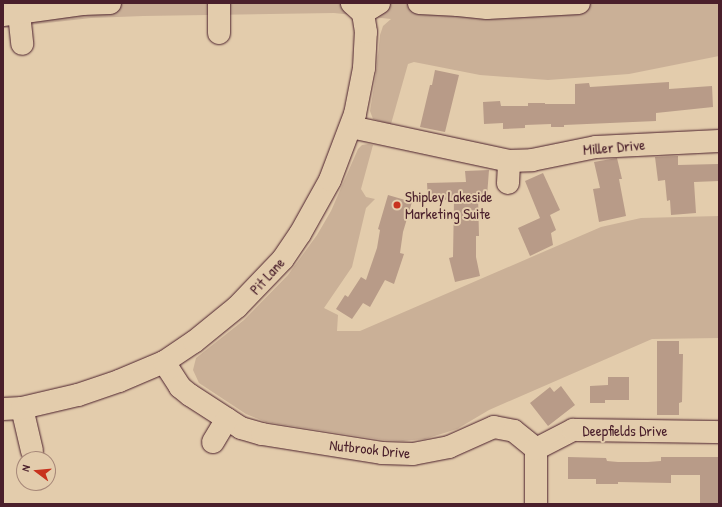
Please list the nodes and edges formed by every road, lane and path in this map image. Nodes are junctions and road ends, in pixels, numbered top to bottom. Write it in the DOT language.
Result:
graph roads {
  1 [pos="110,3"];
  2 [pos="219,3"];
  3 [pos="419,3"];
  4 [pos="579,3"];
  5 [pos="455,4"];
  6 [pos="365,6"];
  7 [pos="11,14"];
  8 [pos="219,33"];
  9 [pos="22,44"];
  10 [pos="351,127"];
  11 [pos="719,141"];
  12 [pos="509,161"];
  13 [pos="508,183"];
  14 [pos="164,362"];
  15 [pos="12,408"];
  16 [pos="227,419"];
  17 [pos="719,432"];
  18 [pos="213,442"];
  19 [pos="536,449"];
  20 [pos="32,451"];
  21 [pos="536,504"];
  1 -- 7 [label="street"];
  2 -- 8 [label="street"];
  3 -- 5 [label="street"];
  4 -- 5 [label="street"];
  6 -- 10 [label="street, Pit Lane"];
  7 -- 9 [label="street"];
  10 -- 12 [label="street, Miller Drive"];
  10 -- 14 [label="street, Pit Lane"];
  11 -- 12 [label="street, Miller Drive"];
  12 -- 13 [label="street"];
  14 -- 15 [label="street, Pit Lane"];
  14 -- 16 [label="street, Nutbrook Drive"];
  15 -- 20 [label="street"];
  16 -- 18 [label="street"];
  16 -- 19 [label="street, Nutbrook Drive"];
  17 -- 19 [label="street, Deepfields Drive"];
  19 -- 21 [label="street"];
}
